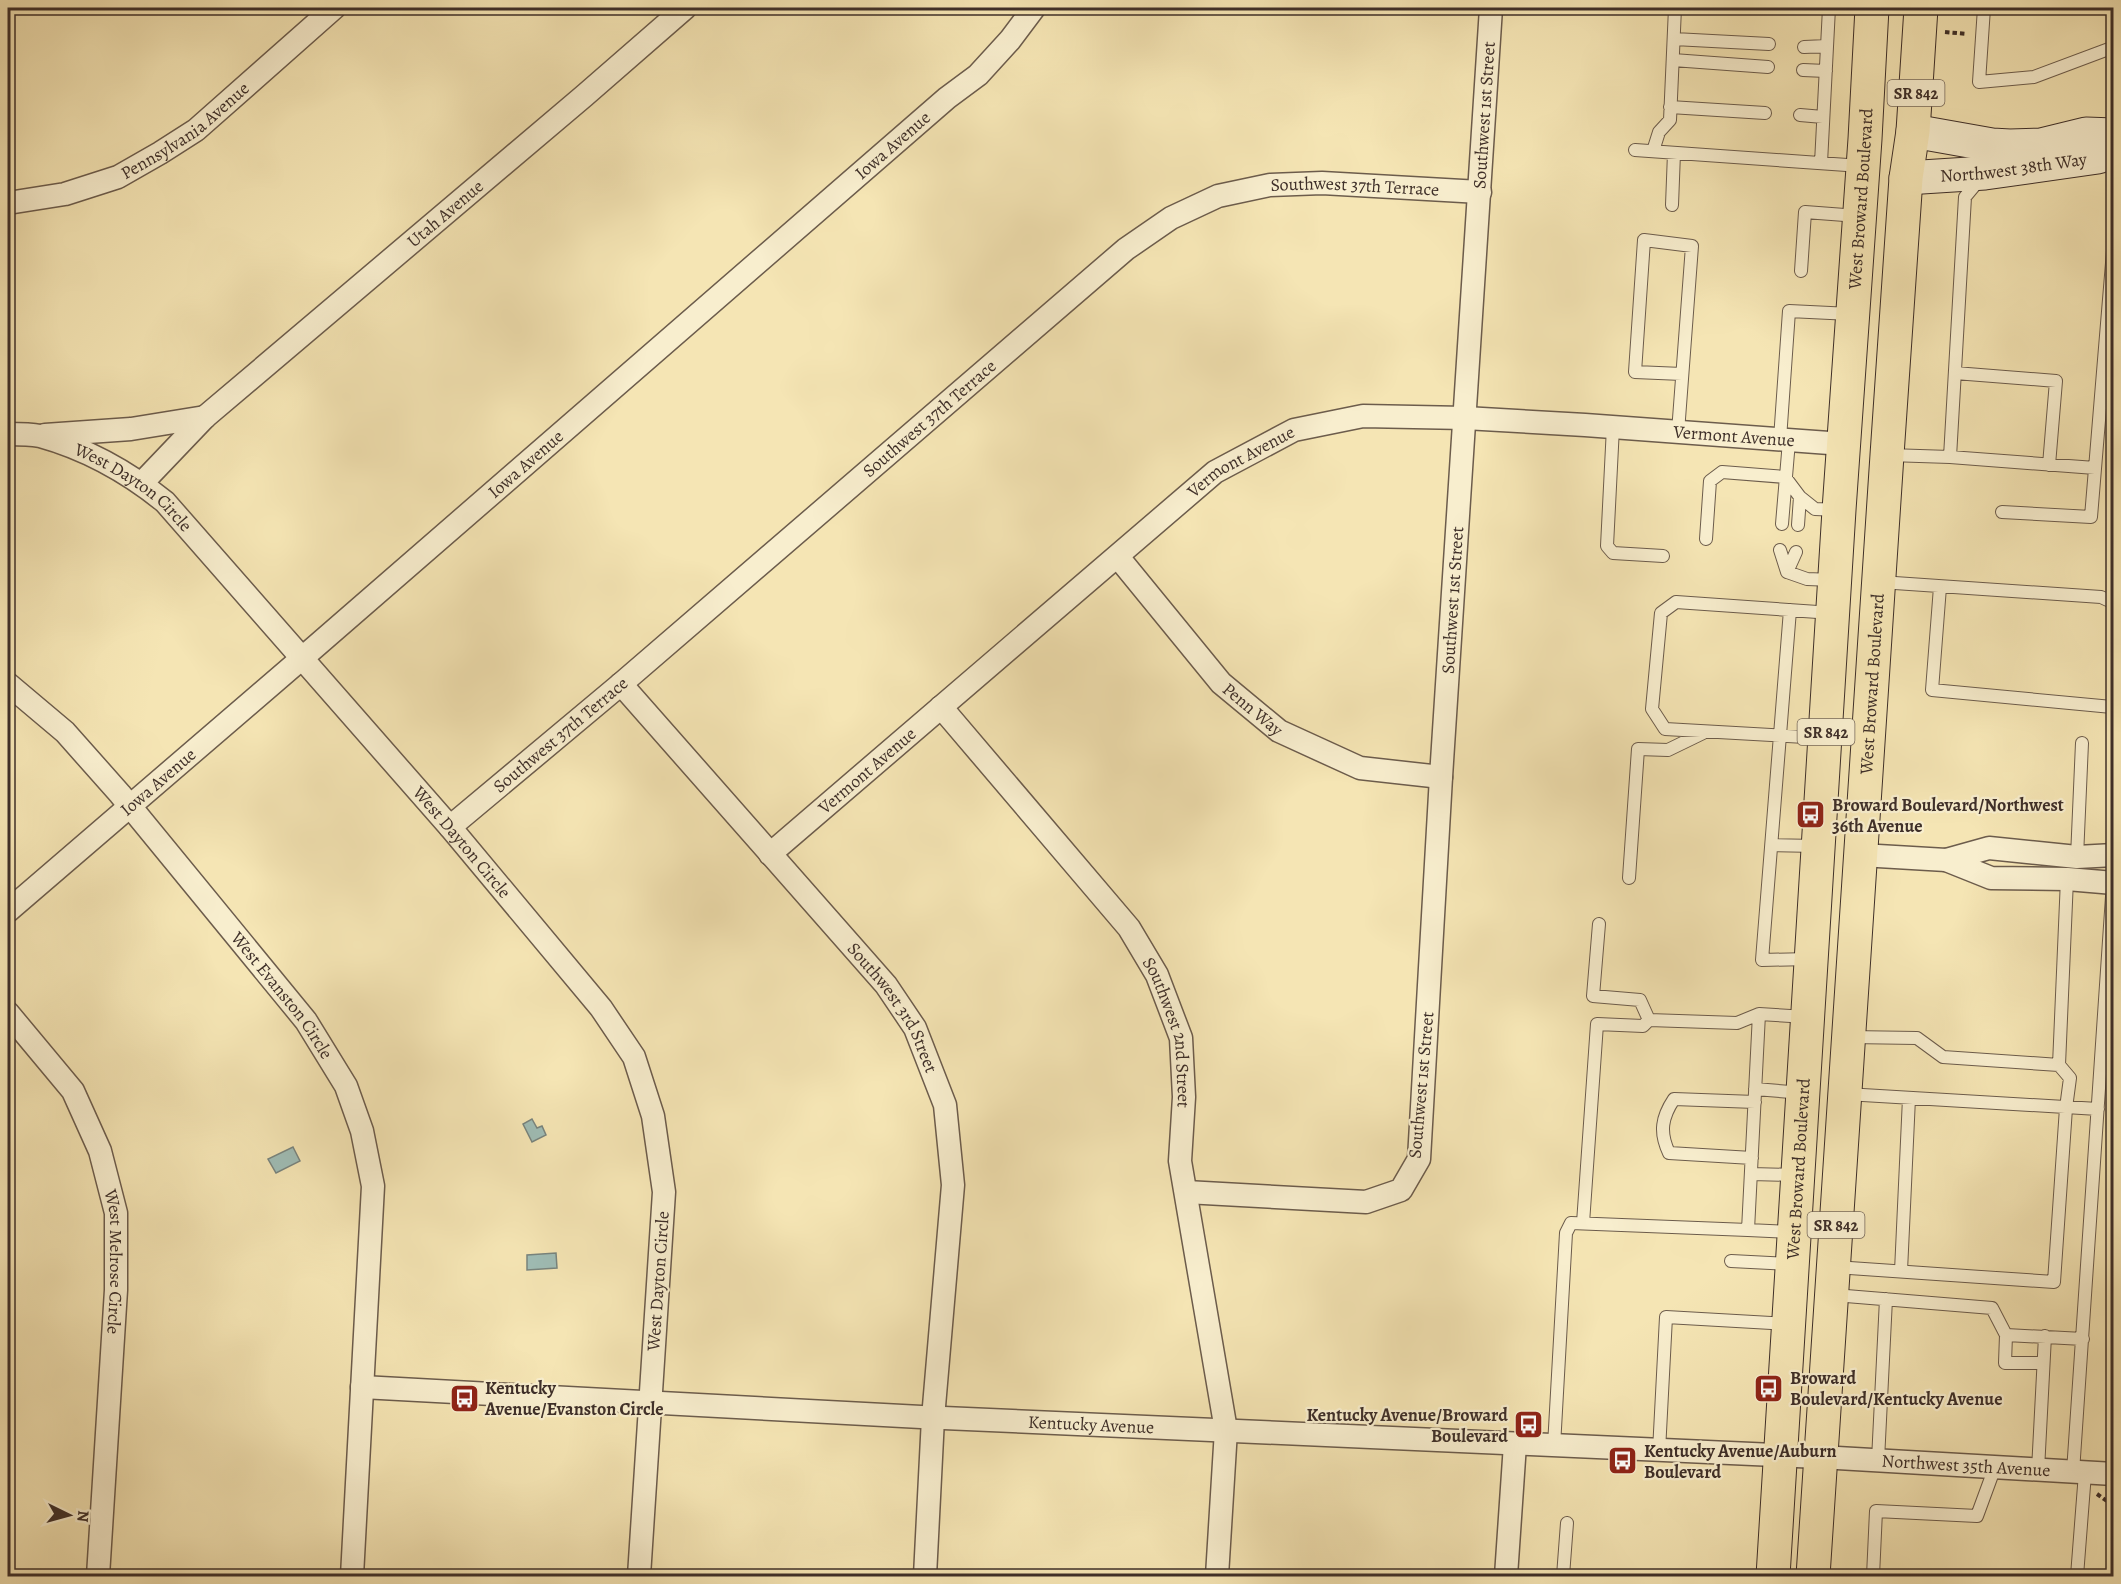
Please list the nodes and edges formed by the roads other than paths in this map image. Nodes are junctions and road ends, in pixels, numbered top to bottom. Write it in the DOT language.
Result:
graph roads {
  1 [pos="334,8"];
  2 [pos="685,8"];
  3 [pos="1034,8"];
  4 [pos="1491,8"];
  5 [pos="1675,8"];
  6 [pos="1829,8"];
  7 [pos="1872,8"];
  8 [pos="1984,8"];
  9 [pos="1930,19"];
  10 [pos="1674,39"];
  11 [pos="1769,44"];
  12 [pos="1827,46"];
  13 [pos="1804,47"];
  14 [pos="2114,47"];
  15 [pos="1673,60"];
  16 [pos="1768,67"];
  17 [pos="1803,70"];
  18 [pos="1826,71"];
  19 [pos="1670,107"];
  20 [pos="1765,112"];
  21 [pos="1800,115"];
  22 [pos="1823,117"];
  23 [pos="1913,131"];
  24 [pos="2114,135"];
  25 [pos="2114,143"];
  26 [pos="1635,150"];
  27 [pos="1653,151"];
  28 [pos="1674,153"];
  29 [pos="1821,163"];
  30 [pos="1863,166"];
  31 [pos="1985,173"];
  32 [pos="1906,178"];
  33 [pos="1480,192"];
  34 [pos="8,203"];
  35 [pos="1672,205"];
  36 [pos="1859,216"];
  37 [pos="2114,239"];
  38 [pos="1801,271"];
  39 [pos="1852,314"];
  40 [pos="1955,373"];
  41 [pos="1682,374"];
  42 [pos="205,417"];
  43 [pos="1465,418"];
  44 [pos="1613,427"];
  45 [pos="1678,432"];
  46 [pos="8,434"];
  47 [pos="39,436"];
  48 [pos="1784,440"];
  49 [pos="1843,444"];
  50 [pos="1887,455"];
  51 [pos="1950,457"];
  52 [pos="2049,465"];
  53 [pos="2095,468"];
  54 [pos="1785,477"];
  55 [pos="142,483"];
  56 [pos="1800,498"];
  57 [pos="1839,510"];
  58 [pos="2002,512"];
  59 [pos="1883,514"];
  60 [pos="1707,539"];
  61 [pos="1780,550"];
  62 [pos="1796,552"];
  63 [pos="1663,556"];
  64 [pos="1118,557"];
  65 [pos="1787,572"];
  66 [pos="1835,580"];
  67 [pos="1879,582"];
  68 [pos="1940,586"];
  69 [pos="2114,603"];
  70 [pos="1790,610"];
  71 [pos="1833,614"];
  72 [pos="303,658"];
  73 [pos="8,684"];
  74 [pos="621,684"];
  75 [pos="2114,692"];
  76 [pos="942,707"];
  77 [pos="1704,732"];
  78 [pos="1780,736"];
  79 [pos="1826,738"];
  80 [pos="2082,743"];
  81 [pos="1441,777"];
  82 [pos="130,806"];
  83 [pos="450,827"];
  84 [pos="1772,845"];
  85 [pos="1820,846"];
  86 [pos="770,854"];
  87 [pos="1861,855"];
  88 [pos="2114,855"];
  89 [pos="2077,857"];
  90 [pos="1946,860"];
  91 [pos="1629,878"];
  92 [pos="2113,878"];
  93 [pos="2067,879"];
  94 [pos="1858,909"];
  95 [pos="8,911"];
  96 [pos="1599,924"];
  97 [pos="1812,959"];
  98 [pos="8,1013"];
  99 [pos="1759,1014"];
  100 [pos="1808,1017"];
  101 [pos="1649,1020"];
  102 [pos="1849,1037"];
  103 [pos="2059,1065"];
  104 [pos="1755,1089"];
  105 [pos="1804,1093"];
  106 [pos="1845,1094"];
  107 [pos="1909,1098"];
  108 [pos="1755,1102"];
  109 [pos="2066,1108"];
  110 [pos="2097,1109"];
  111 [pos="1752,1158"];
  112 [pos="1751,1174"];
  113 [pos="1798,1175"];
  114 [pos="1186,1192"];
  115 [pos="1583,1223"];
  116 [pos="1748,1230"];
  117 [pos="1794,1248"];
  118 [pos="1731,1262"];
  119 [pos="1901,1271"];
  120 [pos="1832,1281"];
  121 [pos="1886,1299"];
  122 [pos="1789,1324"];
  123 [pos="2006,1335"];
  124 [pos="2045,1336"];
  125 [pos="2083,1339"];
  126 [pos="2043,1363"];
  127 [pos="362,1387"];
  128 [pos="649,1403"];
  129 [pos="933,1418"];
  130 [pos="1226,1430"];
  131 [pos="1515,1444"];
  132 [pos="1554,1446"];
  133 [pos="1659,1451"];
  134 [pos="1780,1457"];
  135 [pos="1820,1457"];
  136 [pos="1878,1460"];
  137 [pos="1995,1467"];
  138 [pos="2038,1470"];
  139 [pos="2114,1474"];
  140 [pos="2083,1478"];
  141 [pos="1567,1523"];
  142 [pos="98,1576"];
  143 [pos="352,1576"];
  144 [pos="639,1576"];
  145 [pos="925,1576"];
  146 [pos="1217,1576"];
  147 [pos="1506,1576"];
  148 [pos="1563,1576"];
  149 [pos="1773,1576"];
  150 [pos="1813,1576"];
  151 [pos="1873,1576"];
  152 [pos="2076,1576"];
  1 -- 34 [label="street, Pennsylvania Avenue"];
  2 -- 42 [label="street, Utah Avenue"];
  3 -- 72 [label="street, Iowa Avenue"];
  4 -- 33 [label="street, Southwest 1st Street"];
  5 -- 10 [label="lane"];
  6 -- 12 [label="lane"];
  7 -- 30 [label="main road, West Broward Boulevard / SR 842"];
  8 -- 14 [label="lane"];
  9 -- 23 [label="main road, West Broward Boulevard / SR 842"];
  10 -- 11 [label="lane"];
  10 -- 15 [label="lane"];
  12 -- 13 [label="lane"];
  12 -- 18 [label="lane"];
  15 -- 16 [label="lane"];
  15 -- 19 [label="lane"];
  17 -- 18 [label="lane"];
  18 -- 22 [label="lane"];
  19 -- 20 [label="lane"];
  19 -- 27 [label="lane"];
  21 -- 22 [label="lane"];
  22 -- 29 [label="lane"];
  23 -- 24 [label="street, Northwest 38th Way"];
  23 -- 32 [label="main road, West Broward Boulevard / SR 842"];
  25 -- 31 [label="street, Northwest 38th Way"];
  26 -- 27 [label="lane"];
  27 -- 28 [label="lane"];
  28 -- 29 [label="lane"];
  28 -- 35 [label="lane"];
  29 -- 30 [label="lane"];
  30 -- 36 [label="main road, West Broward Boulevard / SR 842"];
  31 -- 32 [label="street, Northwest 38th Way"];
  31 -- 40 [label="lane"];
  32 -- 50 [label="main road, West Broward Boulevard / SR 842"];
  33 -- 43 [label="street, Southwest 1st Street"];
  33 -- 74 [label="street, Southwest 37th Terrace"];
  36 -- 38 [label="lane"];
  36 -- 39 [label="main road, West Broward Boulevard / SR 842"];
  37 -- 53 [label="lane"];
  39 -- 48 [label="lane"];
  39 -- 49 [label="main road, West Broward Boulevard / SR 842"];
  40 -- 51 [label="lane"];
  40 -- 52 [label="lane"];
  41 -- 41 [label="lane"];
  41 -- 45 [label="lane"];
  42 -- 47 [label="street"];
  42 -- 55 [label="street, Utah Avenue"];
  43 -- 44 [label="street, Vermont Avenue"];
  43 -- 64 [label="street, Vermont Avenue"];
  43 -- 81 [label="street, Southwest 1st Street"];
  44 -- 45 [label="street, Vermont Avenue"];
  44 -- 63 [label="lane"];
  45 -- 48 [label="street, Vermont Avenue"];
  46 -- 47 [label="street, West Dayton Circle"];
  47 -- 55 [label="street, West Dayton Circle"];
  48 -- 49 [label="street, Vermont Avenue"];
  48 -- 54 [label="lane"];
  49 -- 57 [label="main road, West Broward Boulevard / SR 842"];
  49 -- 59 [label="main road"];
  50 -- 51 [label="lane"];
  50 -- 59 [label="main road, West Broward Boulevard / SR 842"];
  51 -- 52 [label="lane"];
  52 -- 53 [label="lane"];
  53 -- 58 [label="lane"];
  54 -- 56 [label="lane"];
  54 -- 56 [label="lane"];
  54 -- 60 [label="lane"];
  55 -- 72 [label="street, West Dayton Circle"];
  56 -- 57 [label="lane"];
  57 -- 66 [label="main road, West Broward Boulevard / SR 842"];
  59 -- 67 [label="main road, West Broward Boulevard / SR 842"];
  61 -- 65 [label="lane"];
  62 -- 65 [label="lane"];
  64 -- 76 [label="street, Vermont Avenue"];
  64 -- 81 [label="street, Penn Way"];
  65 -- 66 [label="lane"];
  66 -- 71 [label="main road, West Broward Boulevard / SR 842"];
  67 -- 68 [label="lane"];
  67 -- 87 [label="main road, West Broward Boulevard / SR 842"];
  68 -- 69 [label="lane"];
  68 -- 75 [label="lane"];
  70 -- 71 [label="lane"];
  70 -- 77 [label="lane"];
  70 -- 78 [label="lane"];
  71 -- 79 [label="main road, West Broward Boulevard / SR 842"];
  72 -- 82 [label="street, Iowa Avenue"];
  72 -- 83 [label="street, West Dayton Circle"];
  73 -- 82 [label="street, West Evanston Circle"];
  74 -- 83 [label="street, Southwest 37th Terrace"];
  74 -- 86 [label="street, Southwest 3rd Street"];
  76 -- 86 [label="street, Vermont Avenue"];
  76 -- 114 [label="street, Southwest 2nd Street"];
  77 -- 78 [label="lane"];
  77 -- 91 [label="lane"];
  78 -- 79 [label="lane"];
  78 -- 84 [label="lane"];
  79 -- 85 [label="main road, West Broward Boulevard / SR 842"];
  80 -- 89 [label="lane"];
  81 -- 114 [label="street, Southwest 1st Street"];
  82 -- 95 [label="street, Iowa Avenue"];
  82 -- 127 [label="street, West Evanston Circle"];
  83 -- 128 [label="street, West Dayton Circle"];
  84 -- 85 [label="lane"];
  84 -- 97 [label="lane"];
  85 -- 94 [label="main road"];
  85 -- 97 [label="main road, West Broward Boulevard / SR 842"];
  86 -- 129 [label="street, Southwest 3rd Street"];
  87 -- 90 [label="street"];
  87 -- 94 [label="main road, West Broward Boulevard / SR 842"];
  88 -- 89 [label="street"];
  89 -- 90 [label="street"];
  90 -- 93 [label="street"];
  92 -- 93 [label="street"];
  92 -- 110 [label="lane"];
  93 -- 103 [label="lane"];
  94 -- 102 [label="main road, West Broward Boulevard / SR 842"];
  96 -- 101 [label="lane"];
  97 -- 100 [label="main road, West Broward Boulevard / SR 842"];
  98 -- 142 [label="street, West Melrose Circle"];
  99 -- 100 [label="lane"];
  99 -- 101 [label="lane"];
  99 -- 104 [label="lane"];
  100 -- 105 [label="main road, West Broward Boulevard / SR 842"];
  101 -- 115 [label="lane"];
  102 -- 103 [label="lane"];
  102 -- 106 [label="main road, West Broward Boulevard / SR 842"];
  103 -- 109 [label="lane"];
  104 -- 105 [label="lane"];
  104 -- 108 [label="lane"];
  105 -- 113 [label="main road, West Broward Boulevard / SR 842"];
  106 -- 107 [label="lane"];
  106 -- 120 [label="main road, West Broward Boulevard / SR 842"];
  107 -- 109 [label="lane"];
  107 -- 119 [label="lane"];
  108 -- 111 [label="lane"];
  108 -- 111 [label="lane"];
  109 -- 110 [label="lane"];
  109 -- 119 [label="lane"];
  110 -- 125 [label="lane"];
  111 -- 112 [label="lane"];
  112 -- 113 [label="lane"];
  112 -- 116 [label="lane"];
  113 -- 117 [label="main road, West Broward Boulevard / SR 842"];
  114 -- 130 [label="street, Southwest 2nd Street"];
  115 -- 116 [label="lane"];
  115 -- 132 [label="lane"];
  116 -- 117 [label="lane"];
  117 -- 118 [label="lane"];
  117 -- 122 [label="main road, West Broward Boulevard / SR 842"];
  119 -- 120 [label="lane"];
  120 -- 121 [label="lane"];
  120 -- 135 [label="main road, West Broward Boulevard / SR 842"];
  121 -- 123 [label="lane"];
  121 -- 136 [label="lane"];
  122 -- 133 [label="lane"];
  122 -- 134 [label="main road, West Broward Boulevard / SR 842"];
  123 -- 124 [label="lane"];
  123 -- 126 [label="lane"];
  124 -- 125 [label="lane"];
  124 -- 126 [label="lane"];
  125 -- 140 [label="lane"];
  126 -- 138 [label="lane"];
  127 -- 128 [label="street, Kentucky Avenue"];
  127 -- 143 [label="street, West Evanston Circle"];
  128 -- 129 [label="street, Kentucky Avenue"];
  128 -- 144 [label="street, West Dayton Circle"];
  129 -- 130 [label="street, Kentucky Avenue"];
  129 -- 145 [label="street, Southwest 3rd Street"];
  130 -- 131 [label="street, Kentucky Avenue"];
  130 -- 146 [label="street, Southwest 2nd Street"];
  131 -- 132 [label="street, Kentucky Avenue"];
  131 -- 147 [label="street"];
  132 -- 133 [label="street, Kentucky Avenue"];
  133 -- 134 [label="street, Kentucky Avenue"];
  134 -- 135 [label="street, Kentucky Avenue"];
  134 -- 149 [label="main road, West Broward Boulevard / SR 842"];
  135 -- 136 [label="street, Northwest 35th Avenue"];
  135 -- 150 [label="main road, West Broward Boulevard / SR 842"];
  136 -- 137 [label="street, Northwest 35th Avenue"];
  137 -- 138 [label="street, Northwest 35th Avenue"];
  137 -- 151 [label="lane"];
  138 -- 140 [label="street, Northwest 35th Avenue"];
  139 -- 140 [label="street, Northwest 35th Avenue"];
  140 -- 152 [label="lane"];
  141 -- 148 [label="lane"];
}
